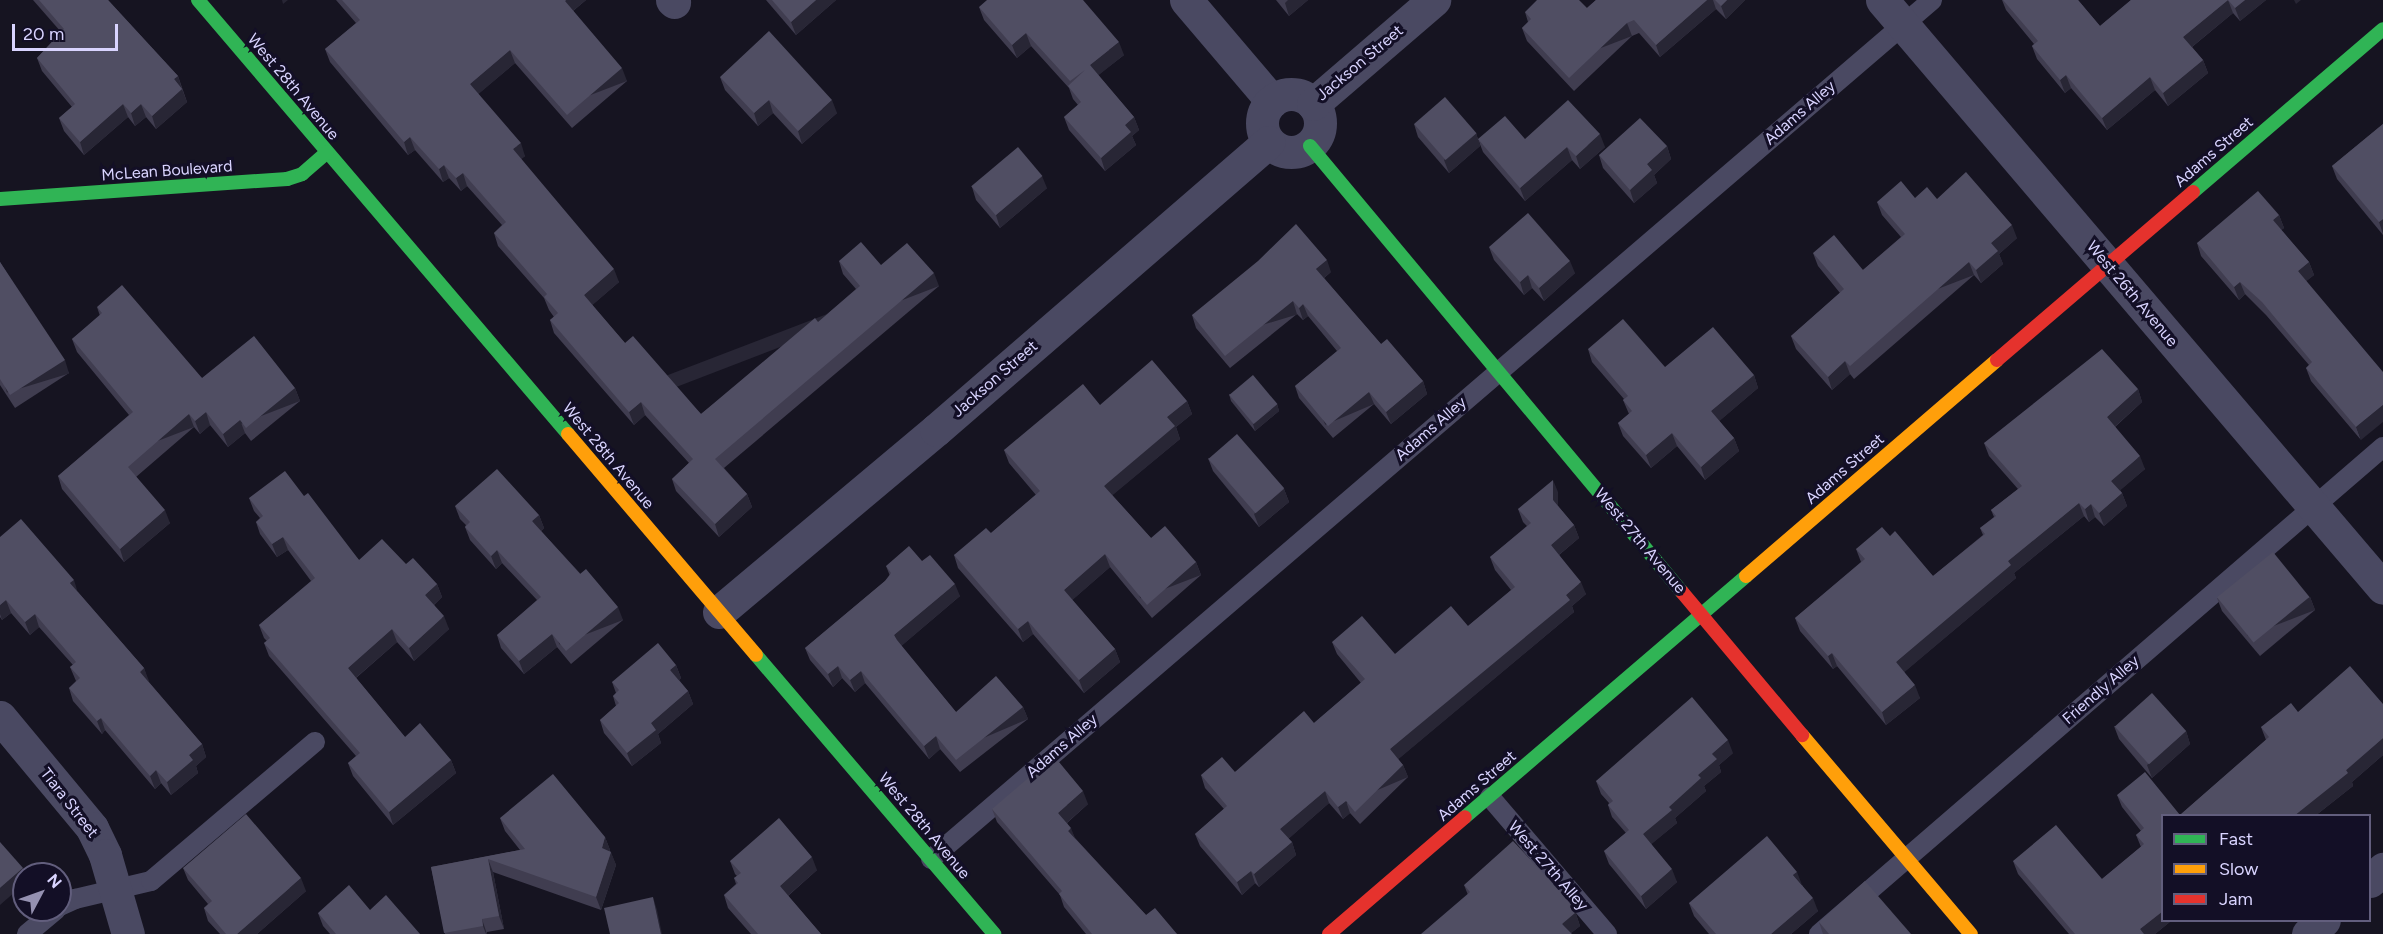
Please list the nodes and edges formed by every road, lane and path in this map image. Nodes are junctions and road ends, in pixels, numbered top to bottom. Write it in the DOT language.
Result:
graph roads {
  1 [pos="198,0"];
  2 [pos="1186,0"];
  3 [pos="1434,0"];
  4 [pos="1882,0"];
  5 [pos="1932,0"];
  6 [pos="1903,25"];
  7 [pos="2383,29"];
  8 [pos="1272,101"];
  9 [pos="1313,104"];
  10 [pos="1268,142"];
  11 [pos="1310,146"];
  12 [pos="327,152"];
  13 [pos="0,199"];
  14 [pos="2107,265"];
  15 [pos="1496,373"];
  16 [pos="2383,447"];
  17 [pos="2313,507"];
  18 [pos="2383,588"];
  19 [pos="719,612"];
  20 [pos="1701,613"];
  21 [pos="0,717"];
  22 [pos="315,742"];
  23 [pos="1490,797"];
  24 [pos="1906,858"];
  25 [pos="931,859"];
  26 [pos="2383,869"];
  27 [pos="2371,880"];
  28 [pos="115,889"];
  29 [pos="72,902"];
  30 [pos="42,922"];
  31 [pos="2323,922"];
  32 [pos="27,934"];
  33 [pos="128,934"];
  34 [pos="994,934"];
  35 [pos="1329,934"];
  36 [pos="1607,934"];
  37 [pos="1818,934"];
  38 [pos="1971,934"];
  39 [pos="2308,934"];
  1 -- 12 [label="street, West 28th Avenue"];
  2 -- 8 [label="street"];
  3 -- 9 [label="street, Jackson Street"];
  4 -- 6 [label="street, West 26th Avenue"];
  5 -- 6 [label="lane, Adams Alley"];
  6 -- 14 [label="street, West 26th Avenue"];
  6 -- 15 [label="lane, Adams Alley"];
  7 -- 14 [label="street, Adams Street"];
  8 -- 9 [label="street"];
  8 -- 10 [label="street"];
  9 -- 11 [label="street"];
  10 -- 11 [label="street"];
  10 -- 19 [label="street, Jackson Street"];
  11 -- 15 [label="street, West 27th Avenue"];
  12 -- 13 [label="street, McLean Boulevard"];
  12 -- 19 [label="street, West 28th Avenue"];
  14 -- 17 [label="street, West 26th Avenue"];
  14 -- 20 [label="street, Adams Street"];
  15 -- 20 [label="street, West 27th Avenue"];
  15 -- 25 [label="lane, Adams Alley"];
  16 -- 17 [label="lane, Friendly Alley"];
  17 -- 18 [label="street, West 26th Avenue"];
  17 -- 24 [label="lane, Friendly Alley"];
  19 -- 25 [label="street, West 28th Avenue"];
  20 -- 23 [label="street, Adams Street"];
  20 -- 24 [label="street, West 27th Avenue"];
  21 -- 28 [label="street, Tiara Street"];
  22 -- 28 [label="lane"];
  23 -- 35 [label="street, Adams Street"];
  23 -- 36 [label="lane, West 27th Alley"];
  24 -- 37 [label="lane, Friendly Alley"];
  24 -- 38 [label="street, West 27th Avenue"];
  25 -- 34 [label="street, West 28th Avenue"];
  26 -- 27 [label="street"];
  28 -- 29 [label="lane"];
  28 -- 33 [label="street, Tiara Street"];
  30 -- 32 [label="lane"];
  31 -- 39 [label="street"];
}
